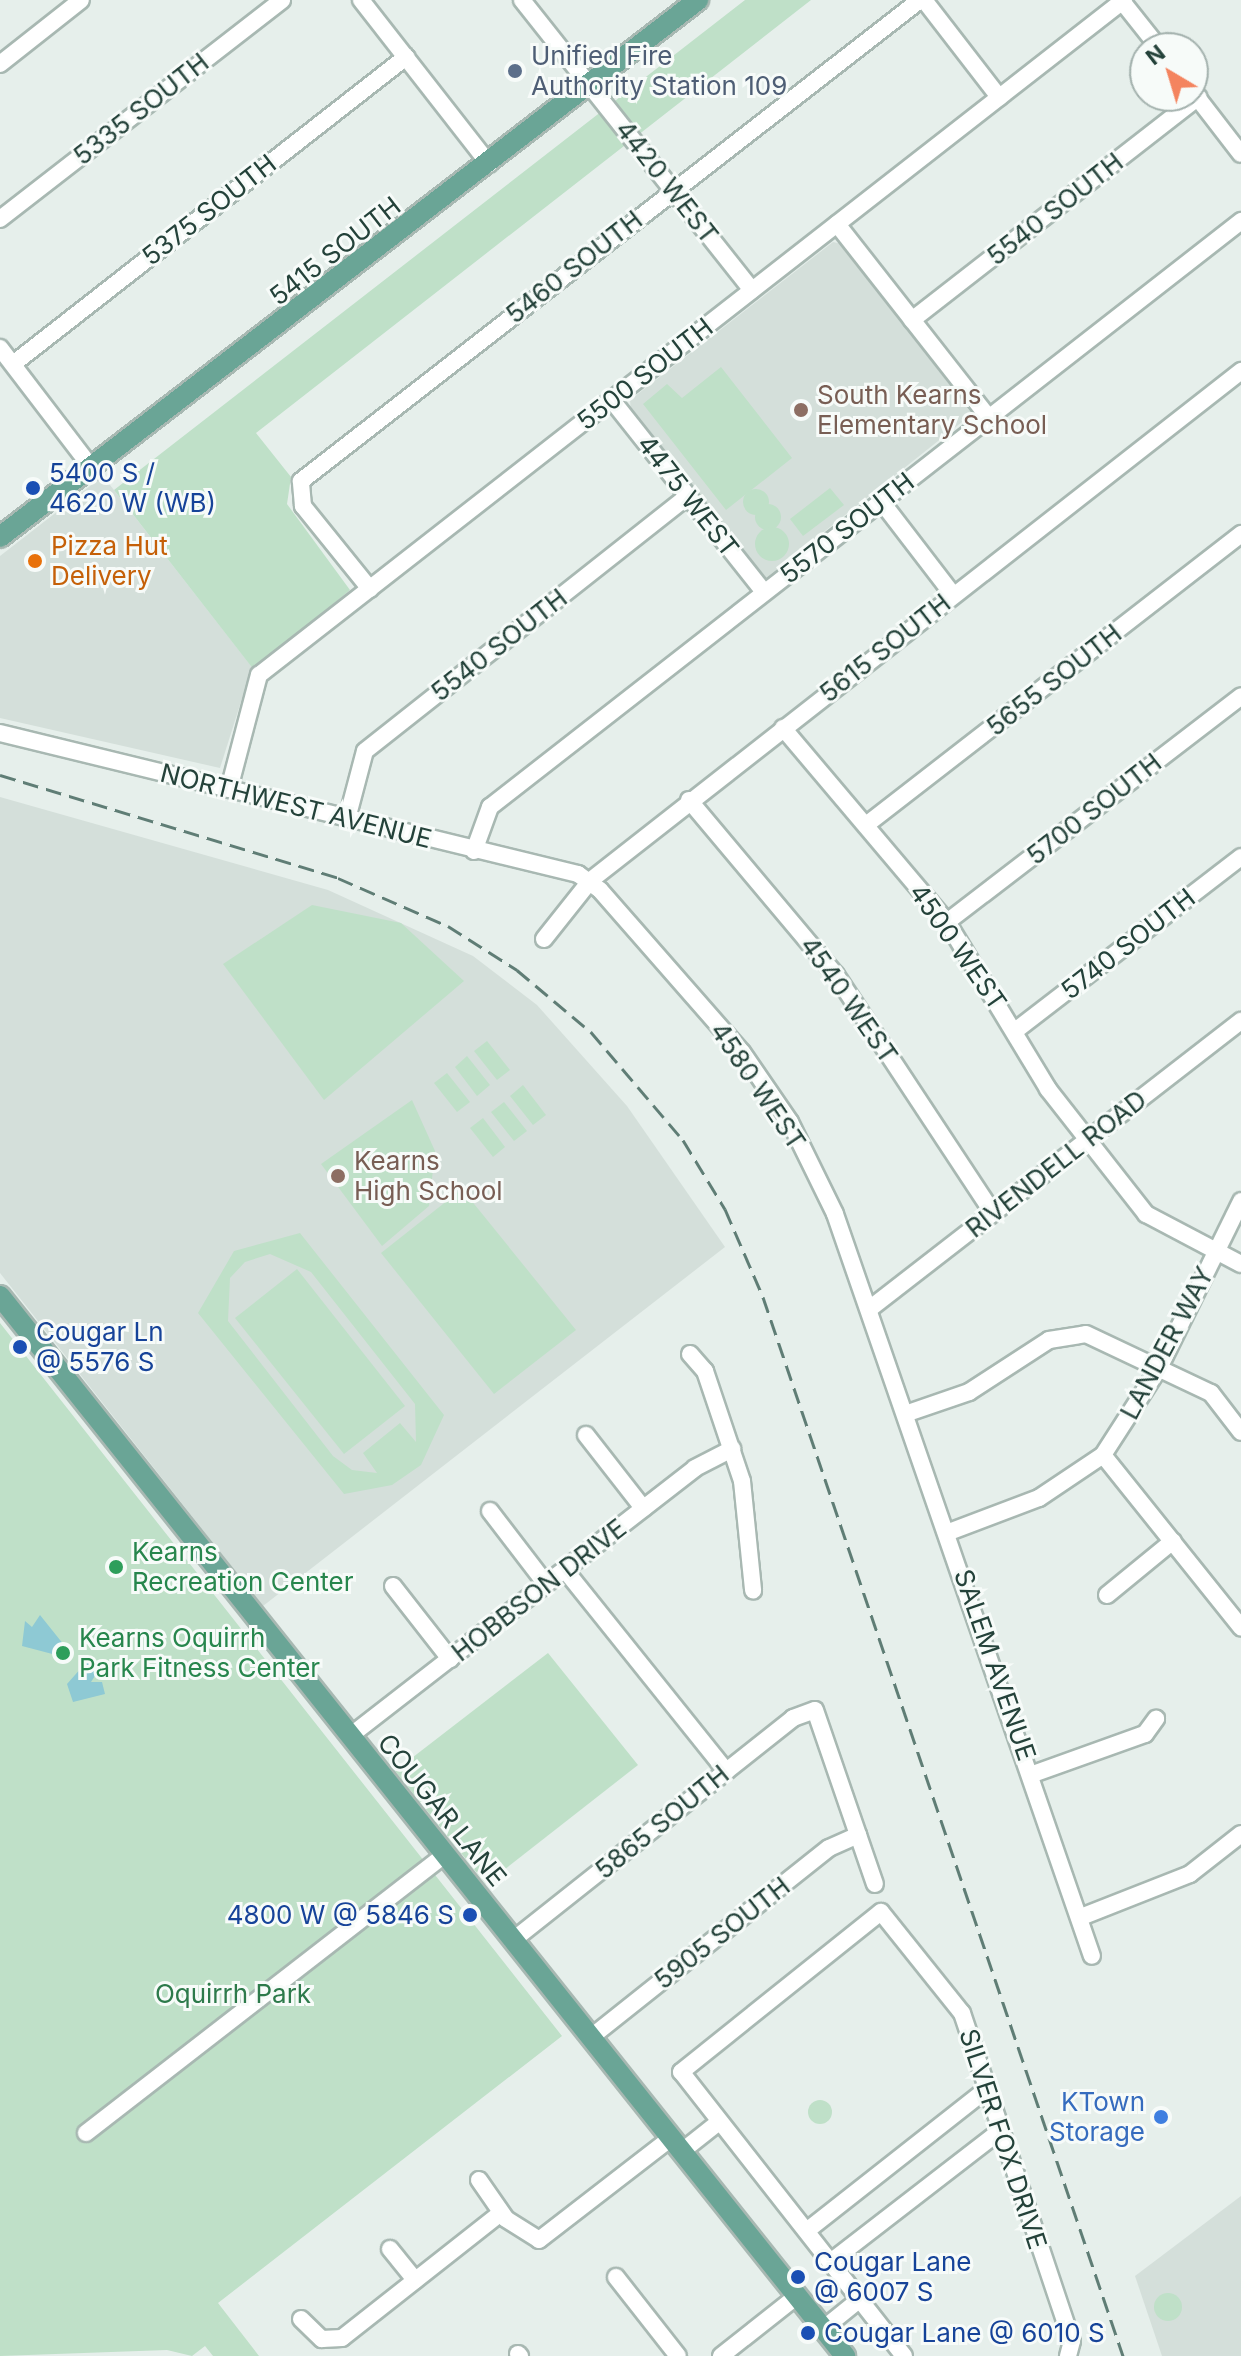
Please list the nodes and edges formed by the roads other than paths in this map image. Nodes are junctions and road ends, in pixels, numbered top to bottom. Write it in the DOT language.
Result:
graph roads {
  1 [pos="81,0"];
  2 [pos="282,0"];
  3 [pos="361,0"];
  4 [pos="522,0"];
  5 [pos="698,0"];
  6 [pos="922,0"];
  7 [pos="1122,1"];
  8 [pos="1146,32"];
  9 [pos="406,57"];
  10 [pos="0,64"];
  11 [pos="590,85"];
  12 [pos="999,97"];
  13 [pos="1172,112"];
  14 [pos="1209,112"];
  15 [pos="1241,154"];
  16 [pos="489,164"];
  17 [pos="672,190"];
  18 [pos="0,219"];
  19 [pos="1241,221"];
  20 [pos="837,224"];
  21 [pos="752,290"];
  22 [pos="912,320"];
  23 [pos="0,348"];
  24 [pos="13,364"];
  25 [pos="1241,371"];
  26 [pos="611,399"];
  27 [pos="989,418"];
  28 [pos="94,471"];
  29 [pos="688,496"];
  30 [pos="881,501"];
  31 [pos="1241,534"];
  32 [pos="0,537"];
  33 [pos="370,589"];
  34 [pos="764,592"];
  35 [pos="953,595"];
  36 [pos="1241,696"];
  37 [pos="783,728"];
  38 [pos="0,733"];
  39 [pos="229,789"];
  40 [pos="689,800"];
  41 [pos="347,819"];
  42 [pos="866,825"];
  43 [pos="474,851"];
  44 [pos="1241,857"];
  45 [pos="591,880"];
  46 [pos="947,922"];
  47 [pos="544,939"];
  48 [pos="1241,1021"];
  49 [pos="1015,1031"];
  50 [pos="1088,1140"];
  51 [pos="1241,1201"];
  52 [pos="993,1213"];
  53 [pos="1214,1252"];
  54 [pos="1241,1264"];
  55 [pos="0,1296"];
  56 [pos="872,1307"];
  57 [pos="690,1354"];
  58 [pos="1159,1368"];
  59 [pos="908,1413"];
  60 [pos="1241,1432"];
  61 [pos="586,1435"];
  62 [pos="732,1449"];
  63 [pos="1103,1455"];
  64 [pos="643,1508"];
  65 [pos="490,1511"];
  66 [pos="949,1532"];
  67 [pos="1173,1541"];
  68 [pos="565,1570"];
  69 [pos="546,1584"];
  70 [pos="393,1586"];
  71 [pos="753,1590"];
  72 [pos="1107,1595"];
  73 [pos="1241,1627"];
  74 [pos="450,1659"];
  75 [pos="1156,1719"];
  76 [pos="350,1736"];
  77 [pos="726,1771"];
  78 [pos="1033,1774"];
  79 [pos="1241,1834"];
  80 [pos="858,1835"];
  81 [pos="444,1855"];
  82 [pos="875,1884"];
  83 [pos="1081,1917"];
  84 [pos="512,1941"];
  85 [pos="1092,1956"];
  86 [pos="590,2038"];
  87 [pos="987,2089"];
  88 [pos="719,2122"];
  89 [pos="1000,2131"];
  90 [pos="86,2133"];
  91 [pos="676,2145"];
  92 [pos="479,2180"];
  93 [pos="501,2213"];
  94 [pos="809,2229"];
  95 [pos="390,2249"];
  96 [pos="833,2260"];
  97 [pos="616,2277"];
  98 [pos="415,2280"];
  99 [pos="797,2296"];
  100 [pos="859,2300"];
  101 [pos="301,2319"];
  102 [pos="823,2329"];
  103 [pos="678,2356"];
  104 [pos="721,2356"];
  105 [pos="845,2356"];
  106 [pos="904,2356"];
  107 [pos="1068,2356"];
  1 -- 10 [label="street"];
  2 -- 18 [label="street, 5335 SOUTH"];
  3 -- 9 [label="street"];
  4 -- 11 [label="street, 4420 WEST"];
  5 -- 11 [label="main road, 5415 SOUTH"];
  6 -- 12 [label="street"];
  6 -- 17 [label="street, 5460 SOUTH"];
  7 -- 8 [label="street"];
  7 -- 12 [label="street, 5500 SOUTH"];
  9 -- 16 [label="street"];
  9 -- 24 [label="street, 5375 SOUTH"];
  11 -- 16 [label="main road, 5415 SOUTH"];
  11 -- 17 [label="street, 4420 WEST"];
  12 -- 20 [label="street, 5500 SOUTH"];
  13 -- 22 [label="street, 5540 SOUTH"];
  14 -- 15 [label="street"];
  16 -- 28 [label="main road, 5415 SOUTH"];
  17 -- 21 [label="street, 4420 WEST"];
  17 -- 33 [label="street, 5460 SOUTH"];
  19 -- 27 [label="street, 5570 SOUTH"];
  20 -- 21 [label="street, 5500 SOUTH"];
  20 -- 22 [label="street"];
  21 -- 26 [label="street, 5500 SOUTH"];
  22 -- 27 [label="street"];
  23 -- 24 [label="street"];
  24 -- 28 [label="street"];
  25 -- 35 [label="street, 5615 SOUTH"];
  26 -- 29 [label="street, 4475 WEST"];
  26 -- 33 [label="street, 5500 SOUTH"];
  27 -- 30 [label="street, 5570 SOUTH"];
  28 -- 32 [label="main road, 5415 SOUTH"];
  29 -- 34 [label="street, 4475 WEST"];
  29 -- 41 [label="street, 5540 SOUTH"];
  30 -- 34 [label="street, 5570 SOUTH"];
  30 -- 35 [label="street"];
  31 -- 42 [label="street, 5655 SOUTH"];
  33 -- 39 [label="street, 5500 SOUTH"];
  34 -- 43 [label="street, 5570 SOUTH"];
  35 -- 37 [label="street, 5615 SOUTH"];
  36 -- 46 [label="street, 5700 SOUTH"];
  37 -- 40 [label="street, 5615 SOUTH"];
  37 -- 42 [label="street, 4500 WEST"];
  38 -- 39 [label="street, NORTHWEST AVENUE"];
  39 -- 41 [label="street, NORTHWEST AVENUE"];
  40 -- 45 [label="street, 5615 SOUTH"];
  40 -- 52 [label="street, 4540 WEST"];
  41 -- 43 [label="street, NORTHWEST AVENUE"];
  42 -- 46 [label="street, 4500 WEST"];
  43 -- 45 [label="street, NORTHWEST AVENUE"];
  44 -- 49 [label="street, 5740 SOUTH"];
  45 -- 47 [label="street, 5615 SOUTH"];
  45 -- 56 [label="street, 4580 WEST"];
  46 -- 49 [label="street, 4500 WEST"];
  48 -- 50 [label="street, RIVENDELL ROAD"];
  49 -- 50 [label="street, 4500 WEST"];
  50 -- 52 [label="street, RIVENDELL ROAD"];
  50 -- 53 [label="street, 4500 WEST"];
  51 -- 53 [label="street, LANDER WAY"];
  52 -- 56 [label="street, RIVENDELL ROAD"];
  53 -- 54 [label="street, 4500 WEST"];
  53 -- 58 [label="street, LANDER WAY"];
  55 -- 76 [label="main road, COUGAR LANE"];
  56 -- 59 [label="street, 4580 WEST"];
  57 -- 62 [label="street"];
  58 -- 59 [label="street"];
  58 -- 60 [label="street"];
  58 -- 63 [label="street, LANDER WAY"];
  59 -- 66 [label="street, SALEM AVENUE"];
  61 -- 64 [label="street"];
  62 -- 64 [label="street, HOBBSON DRIVE"];
  62 -- 71 [label="street"];
  63 -- 66 [label="street, LANDER WAY"];
  63 -- 67 [label="street"];
  64 -- 68 [label="street, HOBBSON DRIVE"];
  65 -- 69 [label="street"];
  66 -- 78 [label="street, SALEM AVENUE"];
  67 -- 72 [label="street"];
  67 -- 73 [label="street"];
  68 -- 69 [label="street, HOBBSON DRIVE"];
  68 -- 77 [label="street"];
  69 -- 74 [label="street, HOBBSON DRIVE"];
  70 -- 74 [label="street"];
  74 -- 76 [label="street, HOBBSON DRIVE"];
  75 -- 78 [label="street"];
  76 -- 81 [label="main road, COUGAR LANE"];
  77 -- 80 [label="street, 5865 SOUTH"];
  77 -- 84 [label="street, 5865 SOUTH"];
  78 -- 83 [label="street, SALEM AVENUE"];
  79 -- 83 [label="street"];
  80 -- 82 [label="street"];
  80 -- 86 [label="street, 5905 SOUTH"];
  81 -- 84 [label="main road, COUGAR LANE"];
  81 -- 90 [label="street"];
  83 -- 85 [label="street, SALEM AVENUE"];
  84 -- 86 [label="main road, COUGAR LANE"];
  86 -- 91 [label="main road, COUGAR LANE"];
  87 -- 88 [label="street, SILVER FOX DRIVE"];
  87 -- 89 [label="street, SILVER FOX DRIVE"];
  87 -- 94 [label="street"];
  88 -- 91 [label="street"];
  88 -- 94 [label="street"];
  89 -- 96 [label="street"];
  89 -- 107 [label="street, SILVER FOX DRIVE"];
  91 -- 93 [label="street"];
  91 -- 99 [label="main road, COUGAR LANE"];
  92 -- 93 [label="street"];
  93 -- 98 [label="street"];
  94 -- 96 [label="street"];
  95 -- 98 [label="street"];
  96 -- 100 [label="street"];
  97 -- 103 [label="street"];
  98 -- 101 [label="street"];
  99 -- 102 [label="main road, COUGAR LANE"];
  99 -- 104 [label="street"];
  100 -- 102 [label="street"];
  100 -- 106 [label="street"];
  102 -- 105 [label="main road, COUGAR LANE"];
}
